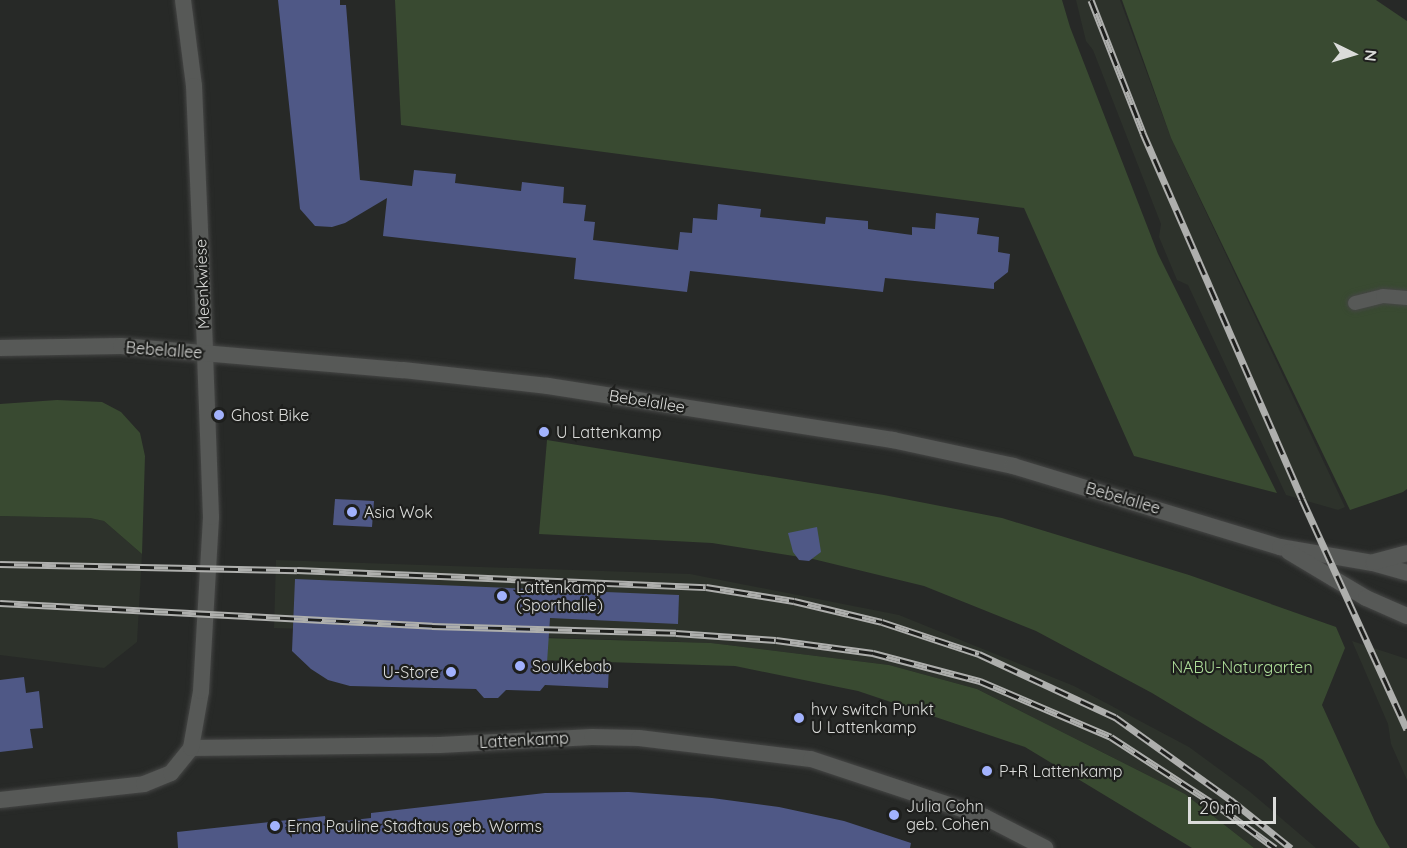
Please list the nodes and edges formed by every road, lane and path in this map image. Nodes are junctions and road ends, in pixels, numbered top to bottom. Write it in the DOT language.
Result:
graph roads {
  1 [pos="183,0"];
  2 [pos="1407,298"];
  3 [pos="1355,303"];
  4 [pos="0,348"];
  5 [pos="205,353"];
  6 [pos="1280,547"];
  7 [pos="1407,553"];
  8 [pos="1373,563"];
  9 [pos="1407,573"];
  10 [pos="1407,616"];
  11 [pos="191,748"];
  12 [pos="0,800"];
  13 [pos="1045,848"];
  1 -- 5 [label="street, Meenkwiese"];
  2 -- 3 [label="lane"];
  4 -- 5 [label="street, Bebelallee"];
  5 -- 6 [label="street, Bebelallee"];
  5 -- 11 [label="street, Meenkwiese"];
  6 -- 8 [label="street, Bebelallee"];
  6 -- 10 [label="street, Bebelallee"];
  7 -- 8 [label="street"];
  8 -- 9 [label="street, Bebelallee"];
  11 -- 12 [label="street"];
  11 -- 13 [label="street, Lattenkamp"];
}
